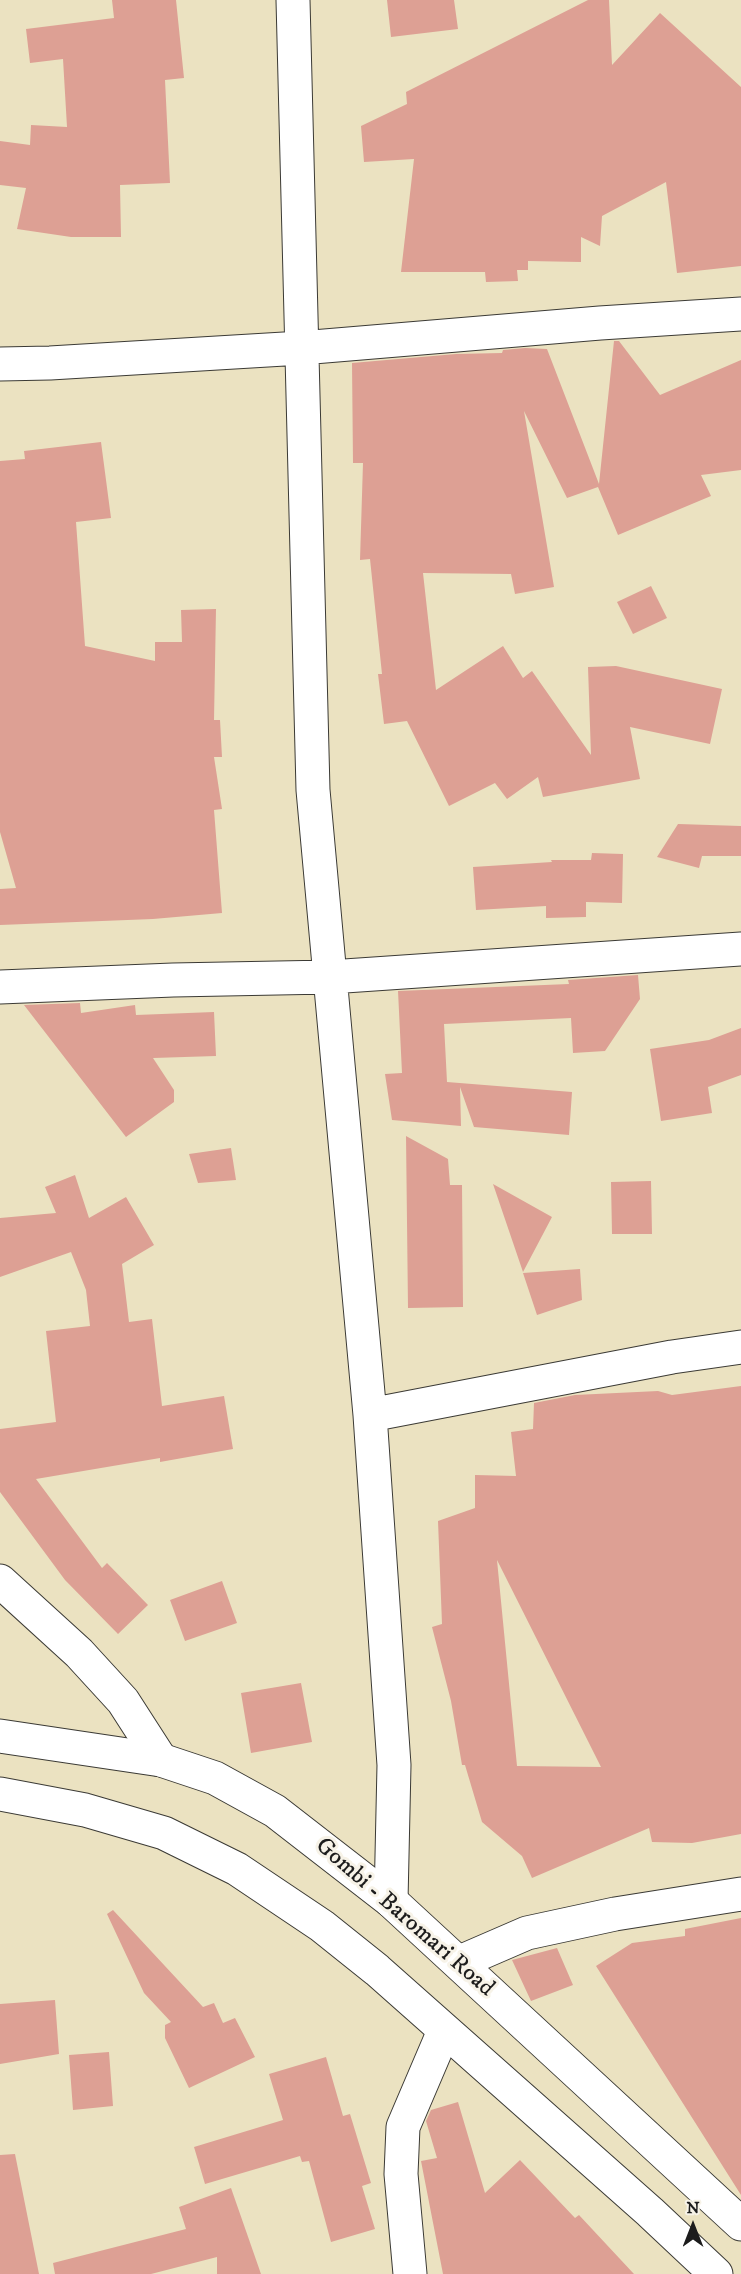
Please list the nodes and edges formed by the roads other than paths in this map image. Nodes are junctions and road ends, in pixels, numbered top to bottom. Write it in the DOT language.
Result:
graph roads {
  1 [pos="293,0"];
  2 [pos="741,314"];
  3 [pos="302,348"];
  4 [pos="0,364"];
  5 [pos="741,949"];
  6 [pos="330,977"];
  7 [pos="0,987"];
  8 [pos="741,1347"];
  9 [pos="370,1415"];
  10 [pos="0,1581"];
  11 [pos="0,1736"];
  12 [pos="161,1760"];
  13 [pos="0,1794"];
  14 [pos="741,1894"];
  15 [pos="391,1901"];
  16 [pos="460,1962"];
  17 [pos="444,2031"];
  18 [pos="741,2224"];
  19 [pos="410,2274"];
  20 [pos="716,2274"];
  1 -- 3 [label="street"];
  2 -- 3 [label="street"];
  3 -- 4 [label="street"];
  3 -- 6 [label="street"];
  5 -- 6 [label="street"];
  6 -- 7 [label="street"];
  6 -- 9 [label="street"];
  8 -- 9 [label="street"];
  9 -- 15 [label="street"];
  10 -- 12 [label="street"];
  11 -- 12 [label="street, Gombi - Baromari Road"];
  12 -- 15 [label="street, Gombi - Baromari Road"];
  13 -- 17 [label="street"];
  14 -- 16 [label="street"];
  15 -- 16 [label="street, Gombi - Baromari Road"];
  16 -- 18 [label="street, Gombi - Baromari Road"];
  17 -- 19 [label="street"];
  17 -- 20 [label="street"];
}
